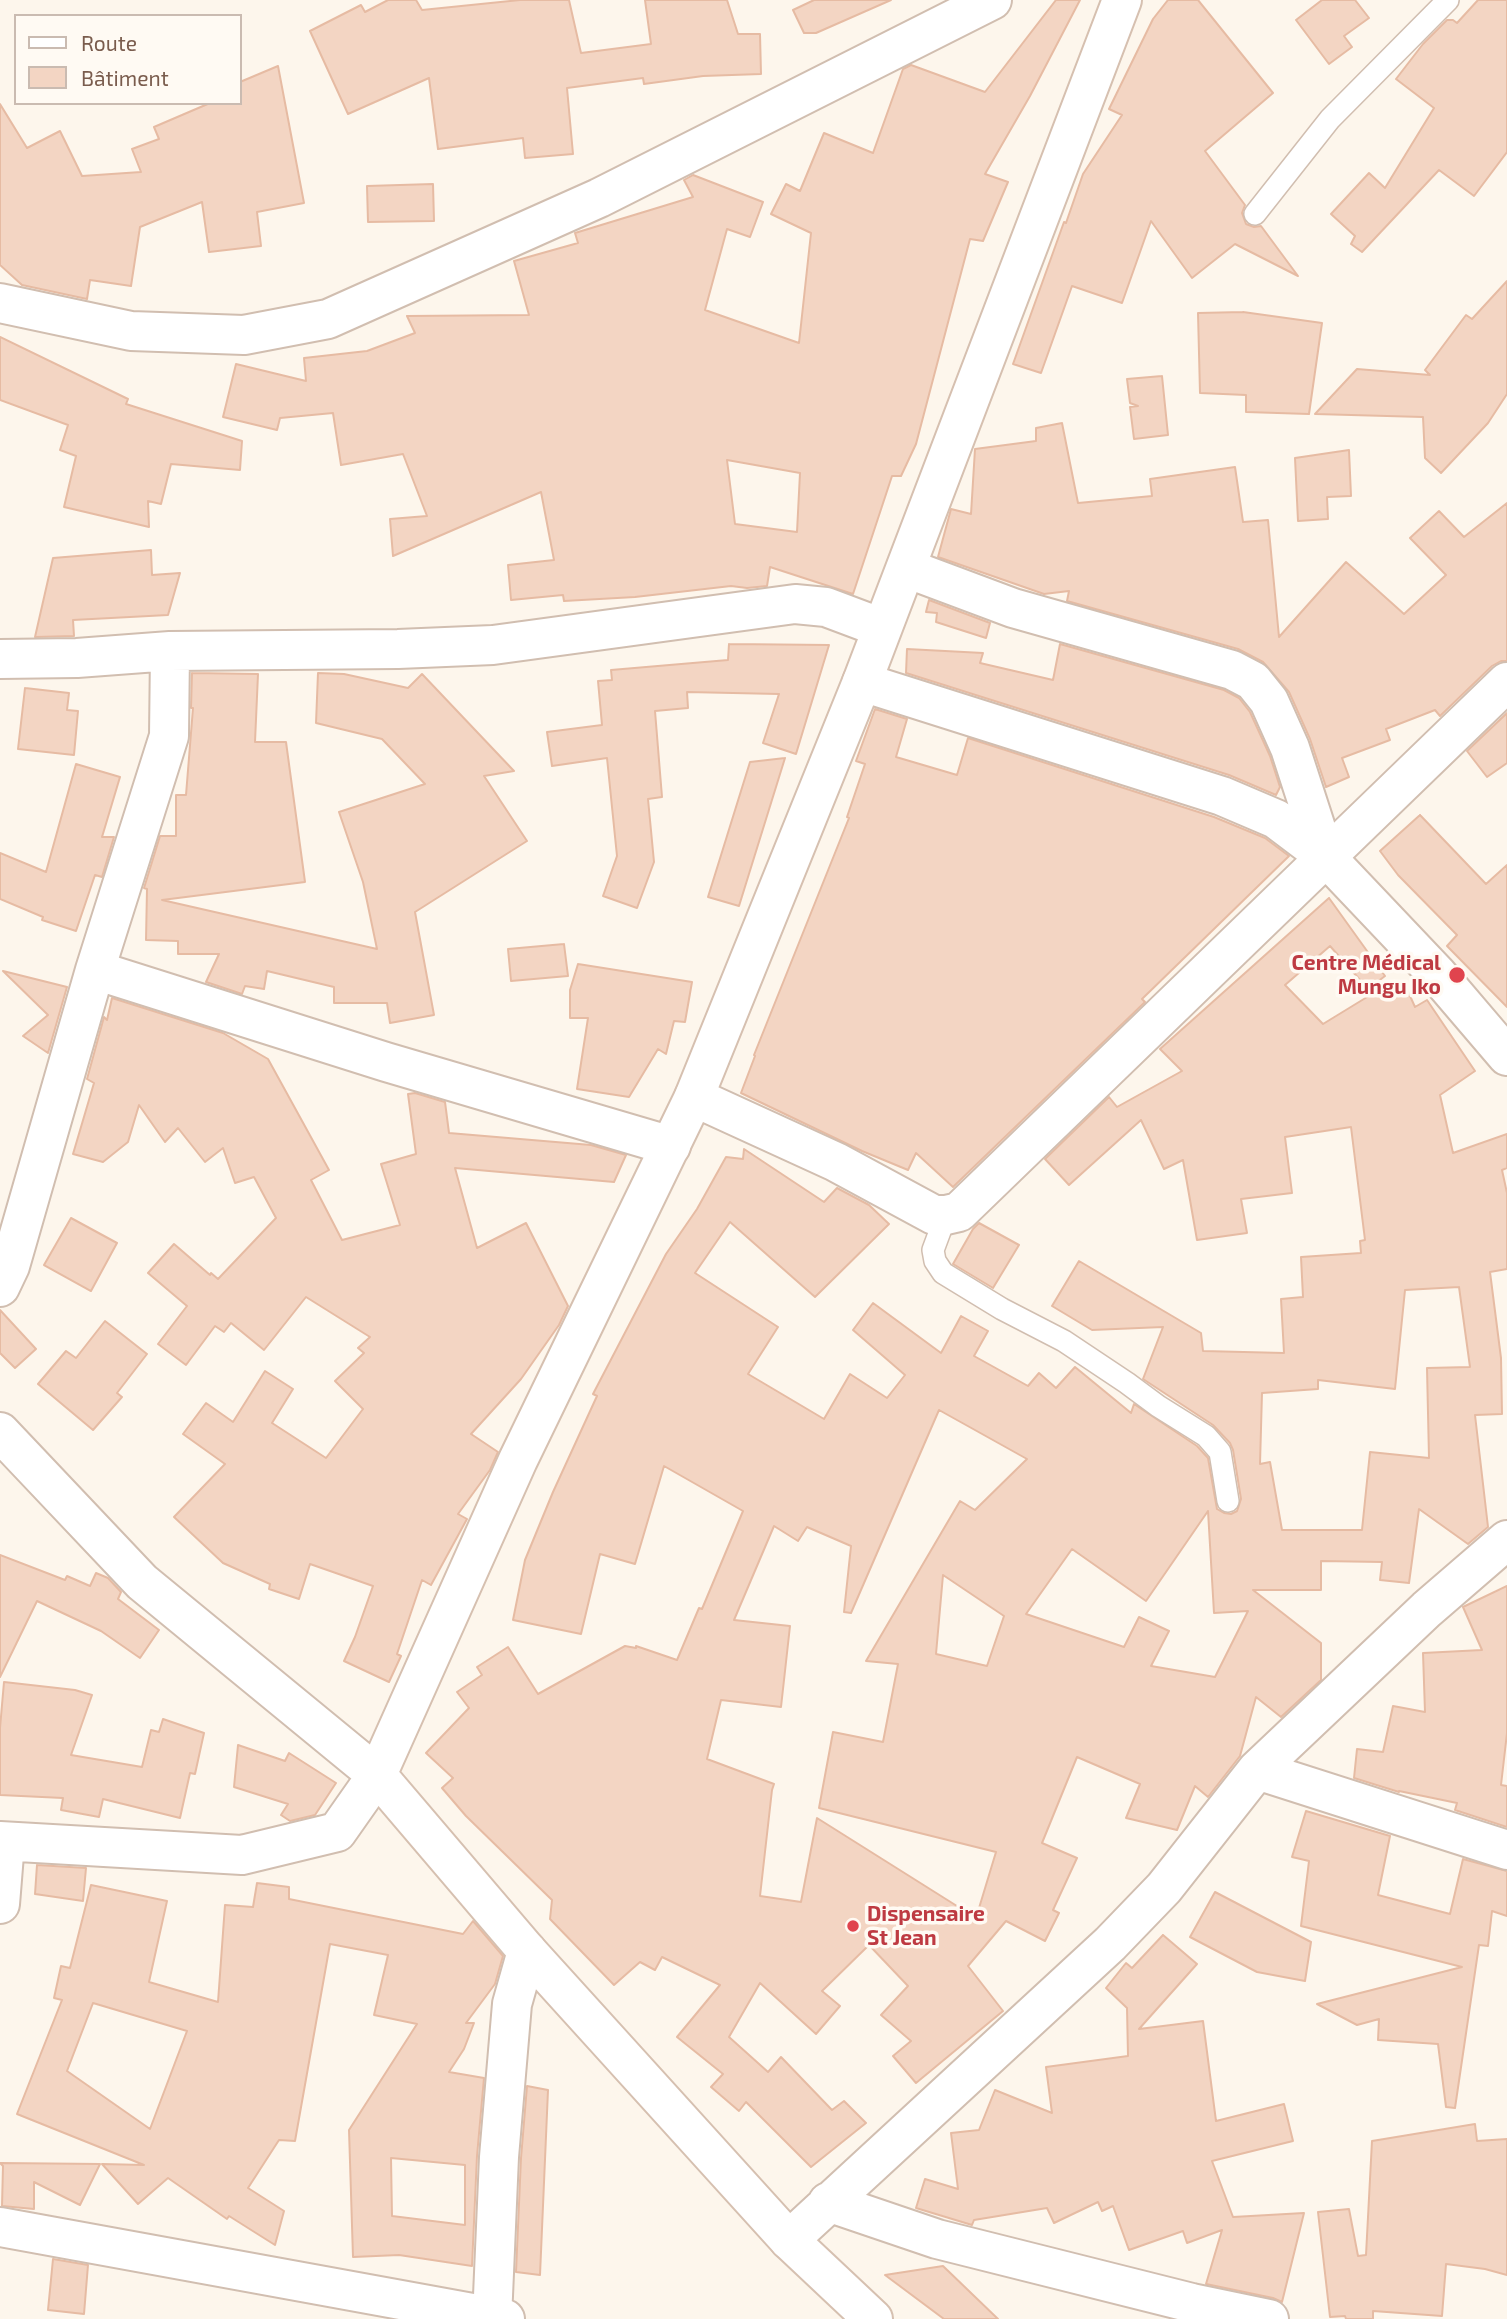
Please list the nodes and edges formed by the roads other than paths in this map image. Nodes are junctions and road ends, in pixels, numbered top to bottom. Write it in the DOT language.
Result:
graph roads {
  1 [pos="992,0"];
  2 [pos="1122,0"];
  3 [pos="1448,0"];
  4 [pos="1255,215"];
  5 [pos="0,303"];
  6 [pos="906,568"];
  7 [pos="883,628"];
  8 [pos="170,651"];
  9 [pos="0,659"];
  10 [pos="862,682"];
  11 [pos="1507,682"];
  12 [pos="1325,856"];
  13 [pos="95,970"];
  14 [pos="1507,1056"];
  15 [pos="694,1097"];
  16 [pos="671,1146"];
  17 [pos="946,1215"];
  18 [pos="0,1287"];
  19 [pos="0,1432"];
  20 [pos="1228,1501"];
  21 [pos="1507,1540"];
  22 [pos="1257,1770"];
  23 [pos="377,1775"];
  24 [pos="2,1841"];
  25 [pos="1507,1850"];
  26 [pos="0,1905"];
  27 [pos="527,1951"];
  28 [pos="828,2203"];
  29 [pos="0,2227"];
  30 [pos="789,2240"];
  31 [pos="496,2318"];
  32 [pos="873,2319"];
  33 [pos="1269,2319"];
  1 -- 5 [label="street"];
  2 -- 6 [label="street"];
  3 -- 4 [label="lane"];
  6 -- 7 [label="street"];
  6 -- 12 [label="street"];
  7 -- 8 [label="street"];
  7 -- 10 [label="street"];
  8 -- 9 [label="street"];
  8 -- 13 [label="street"];
  10 -- 12 [label="street"];
  10 -- 15 [label="street"];
  11 -- 12 [label="street"];
  12 -- 14 [label="street"];
  12 -- 17 [label="street"];
  13 -- 16 [label="street"];
  13 -- 18 [label="street"];
  15 -- 16 [label="street"];
  15 -- 17 [label="street"];
  16 -- 23 [label="street"];
  17 -- 20 [label="lane"];
  19 -- 23 [label="street"];
  21 -- 22 [label="street"];
  22 -- 25 [label="street"];
  22 -- 28 [label="street"];
  23 -- 24 [label="street"];
  23 -- 27 [label="street"];
  24 -- 26 [label="street"];
  27 -- 30 [label="street"];
  27 -- 31 [label="street"];
  28 -- 30 [label="street"];
  28 -- 33 [label="street"];
  29 -- 31 [label="street"];
  30 -- 32 [label="street"];
}
